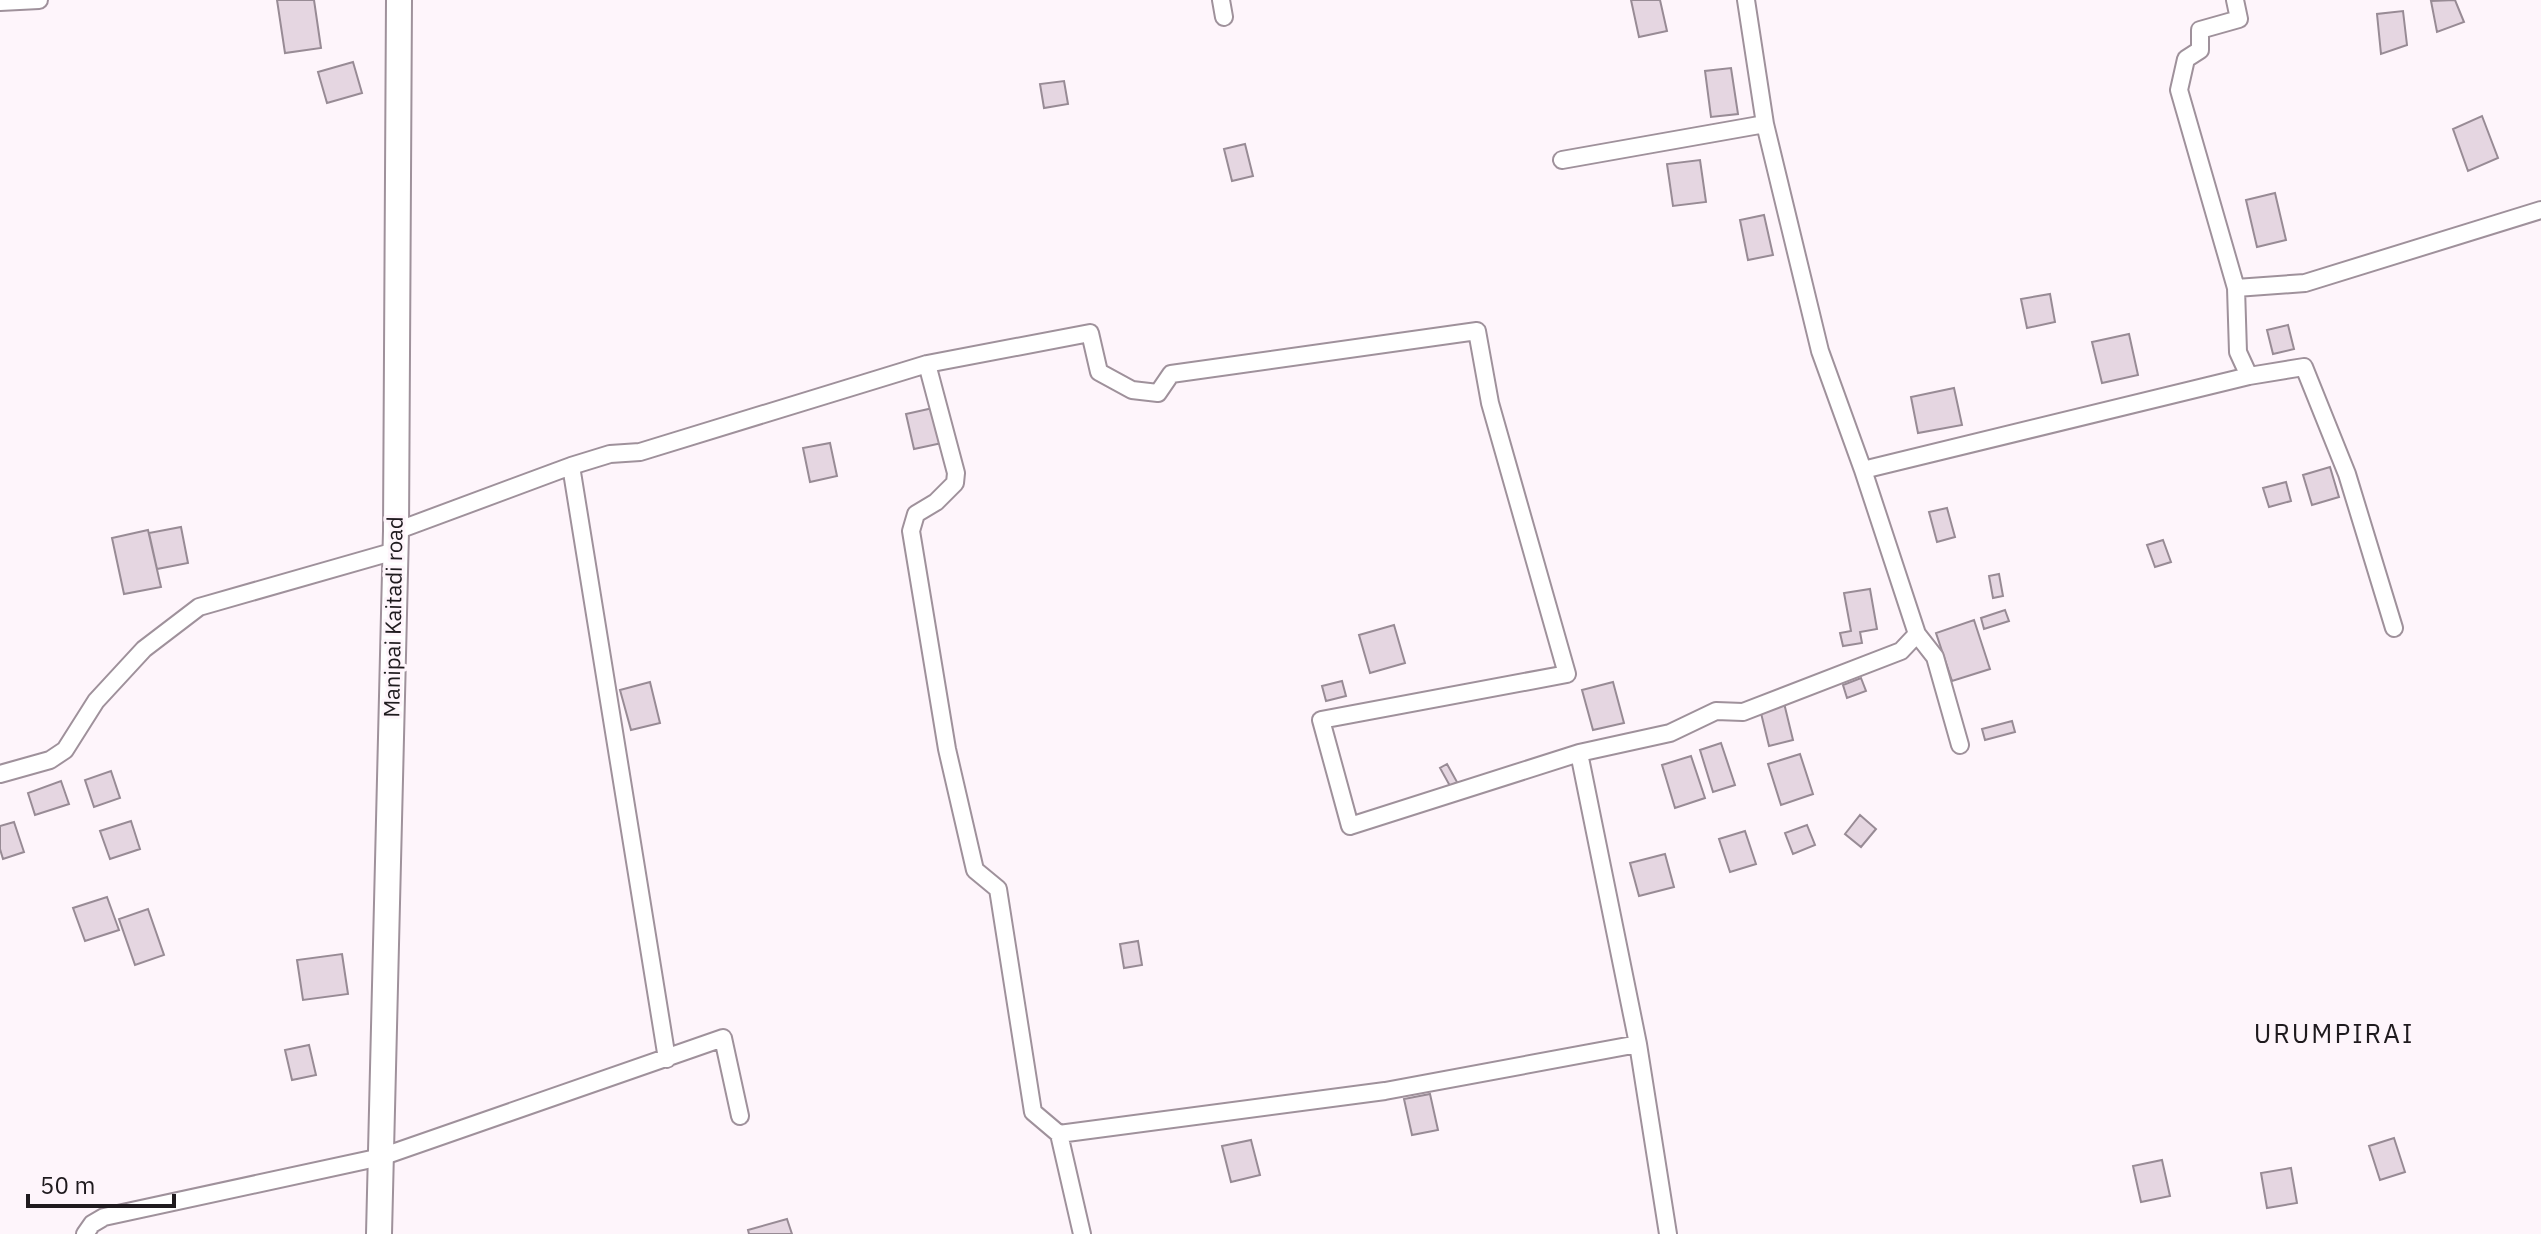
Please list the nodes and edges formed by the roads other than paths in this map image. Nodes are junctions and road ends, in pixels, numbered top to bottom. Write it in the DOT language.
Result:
graph roads {
  1 [pos="39,0"];
  2 [pos="399,0"];
  3 [pos="1746,0"];
  4 [pos="2235,0"];
  5 [pos="0,2"];
  6 [pos="1765,124"];
  7 [pos="1562,160"];
  8 [pos="2541,210"];
  9 [pos="2236,288"];
  10 [pos="927,364"];
  11 [pos="2249,376"];
  12 [pos="571,466"];
  13 [pos="1863,470"];
  14 [pos="395,541"];
  15 [pos="2394,628"];
  16 [pos="1917,634"];
  17 [pos="1960,745"];
  18 [pos="1579,753"];
  19 [pos="0,774"];
  20 [pos="1638,1044"];
  21 [pos="667,1059"];
  22 [pos="740,1116"];
  23 [pos="1059,1134"];
  24 [pos="381,1157"];
  25 [pos="85,1234"];
  26 [pos="379,1234"];
  27 [pos="1082,1234"];
  28 [pos="1668,1234"];
  1 -- 5 [label="street"];
  2 -- 14 [label="main road, Manipai Kaitadi road"];
  3 -- 6 [label="street"];
  4 -- 9 [label="street"];
  6 -- 7 [label="street"];
  6 -- 13 [label="street"];
  8 -- 9 [label="street"];
  9 -- 11 [label="street"];
  10 -- 12 [label="street"];
  10 -- 18 [label="street"];
  10 -- 23 [label="street"];
  11 -- 13 [label="street"];
  11 -- 15 [label="street"];
  12 -- 14 [label="street"];
  12 -- 21 [label="street"];
  13 -- 16 [label="street"];
  14 -- 19 [label="street"];
  14 -- 24 [label="main road, Manipai Kaitadi road"];
  16 -- 17 [label="street"];
  16 -- 18 [label="street"];
  18 -- 20 [label="street"];
  20 -- 23 [label="street"];
  20 -- 28 [label="street"];
  21 -- 22 [label="street"];
  21 -- 24 [label="street"];
  23 -- 27 [label="street"];
  24 -- 25 [label="street"];
  24 -- 26 [label="main road, Manipai Kaitadi road"];
}
